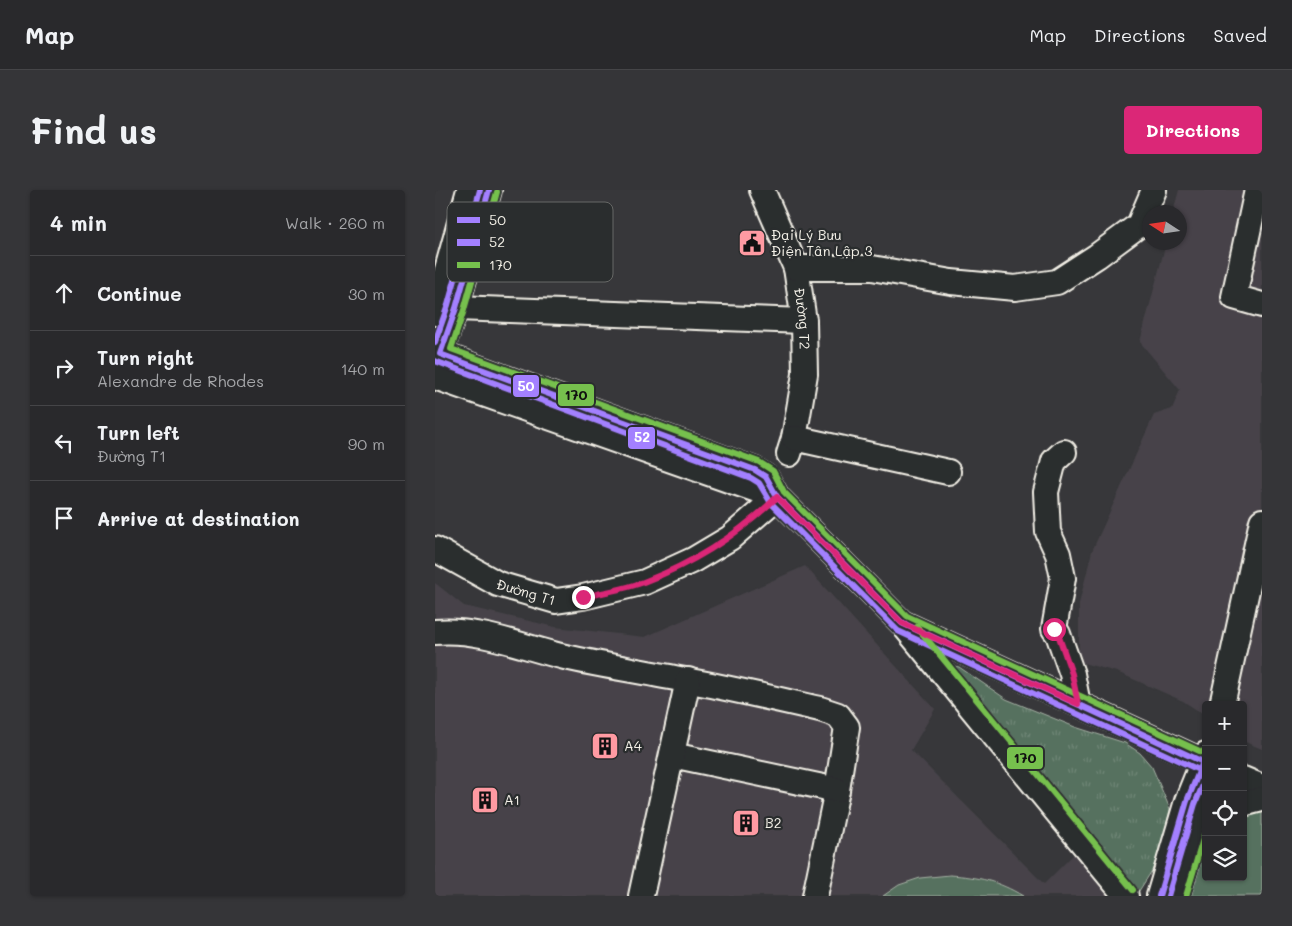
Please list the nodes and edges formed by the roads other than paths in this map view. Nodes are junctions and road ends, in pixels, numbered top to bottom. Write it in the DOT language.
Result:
graph roads {
  1 [pos="489,190"];
  2 [pos="762,190"];
  3 [pos="1153,190"];
  4 [pos="1257,190"];
  5 [pos="485,202"];
  6 [pos="796,268"];
  7 [pos="451,282"];
  8 [pos="455,282"];
  9 [pos="1262,305"];
  10 [pos="445,310"];
  11 [pos="804,321"];
  12 [pos="437,358"];
  13 [pos="435,377"];
  14 [pos="1064,452"];
  15 [pos="948,472"];
  16 [pos="777,497"];
  17 [pos="1262,522"];
  18 [pos="435,548"];
  19 [pos="902,623"];
  20 [pos="435,632"];
  21 [pos="688,680"];
  22 [pos="1223,701"];
  23 [pos="1078,704"];
  24 [pos="671,755"];
  25 [pos="1202,759"];
  26 [pos="1202,767"];
  27 [pos="1247,781"];
  28 [pos="1262,787"];
  29 [pos="837,790"];
  30 [pos="1203,791"];
  31 [pos="1262,799"];
  32 [pos="1247,803"];
  33 [pos="1201,830"];
  34 [pos="641,896"];
  35 [pos="815,896"];
  36 [pos="1126,896"];
  37 [pos="1159,896"];
  38 [pos="1177,896"];
  1 -- 5 [label="street"];
  2 -- 6 [label="street, Đường T2"];
  3 -- 6 [label="street"];
  4 -- 9 [label="street"];
  6 -- 11 [label="street, Đường T2"];
  7 -- 10 [label="street"];
  8 -- 10 [label="street"];
  10 -- 11 [label="street"];
  10 -- 12 [label="street"];
  11 -- 15 [label="street, Đường T2"];
  12 -- 16 [label="street"];
  13 -- 16 [label="street"];
  14 -- 23 [label="street"];
  16 -- 18 [label="street, Đường T1"];
  16 -- 19 [label="street"];
  17 -- 22 [label="street"];
  19 -- 23 [label="street"];
  19 -- 36 [label="street"];
  20 -- 21 [label="street"];
  21 -- 24 [label="street"];
  21 -- 29 [label="street"];
  23 -- 25 [label="street"];
  24 -- 29 [label="street"];
  24 -- 34 [label="street"];
  26 -- 37 [label="street"];
  27 -- 28 [label="street"];
  29 -- 35 [label="street"];
  30 -- 33 [label="street"];
  31 -- 32 [label="street"];
  33 -- 38 [label="street"];
}
